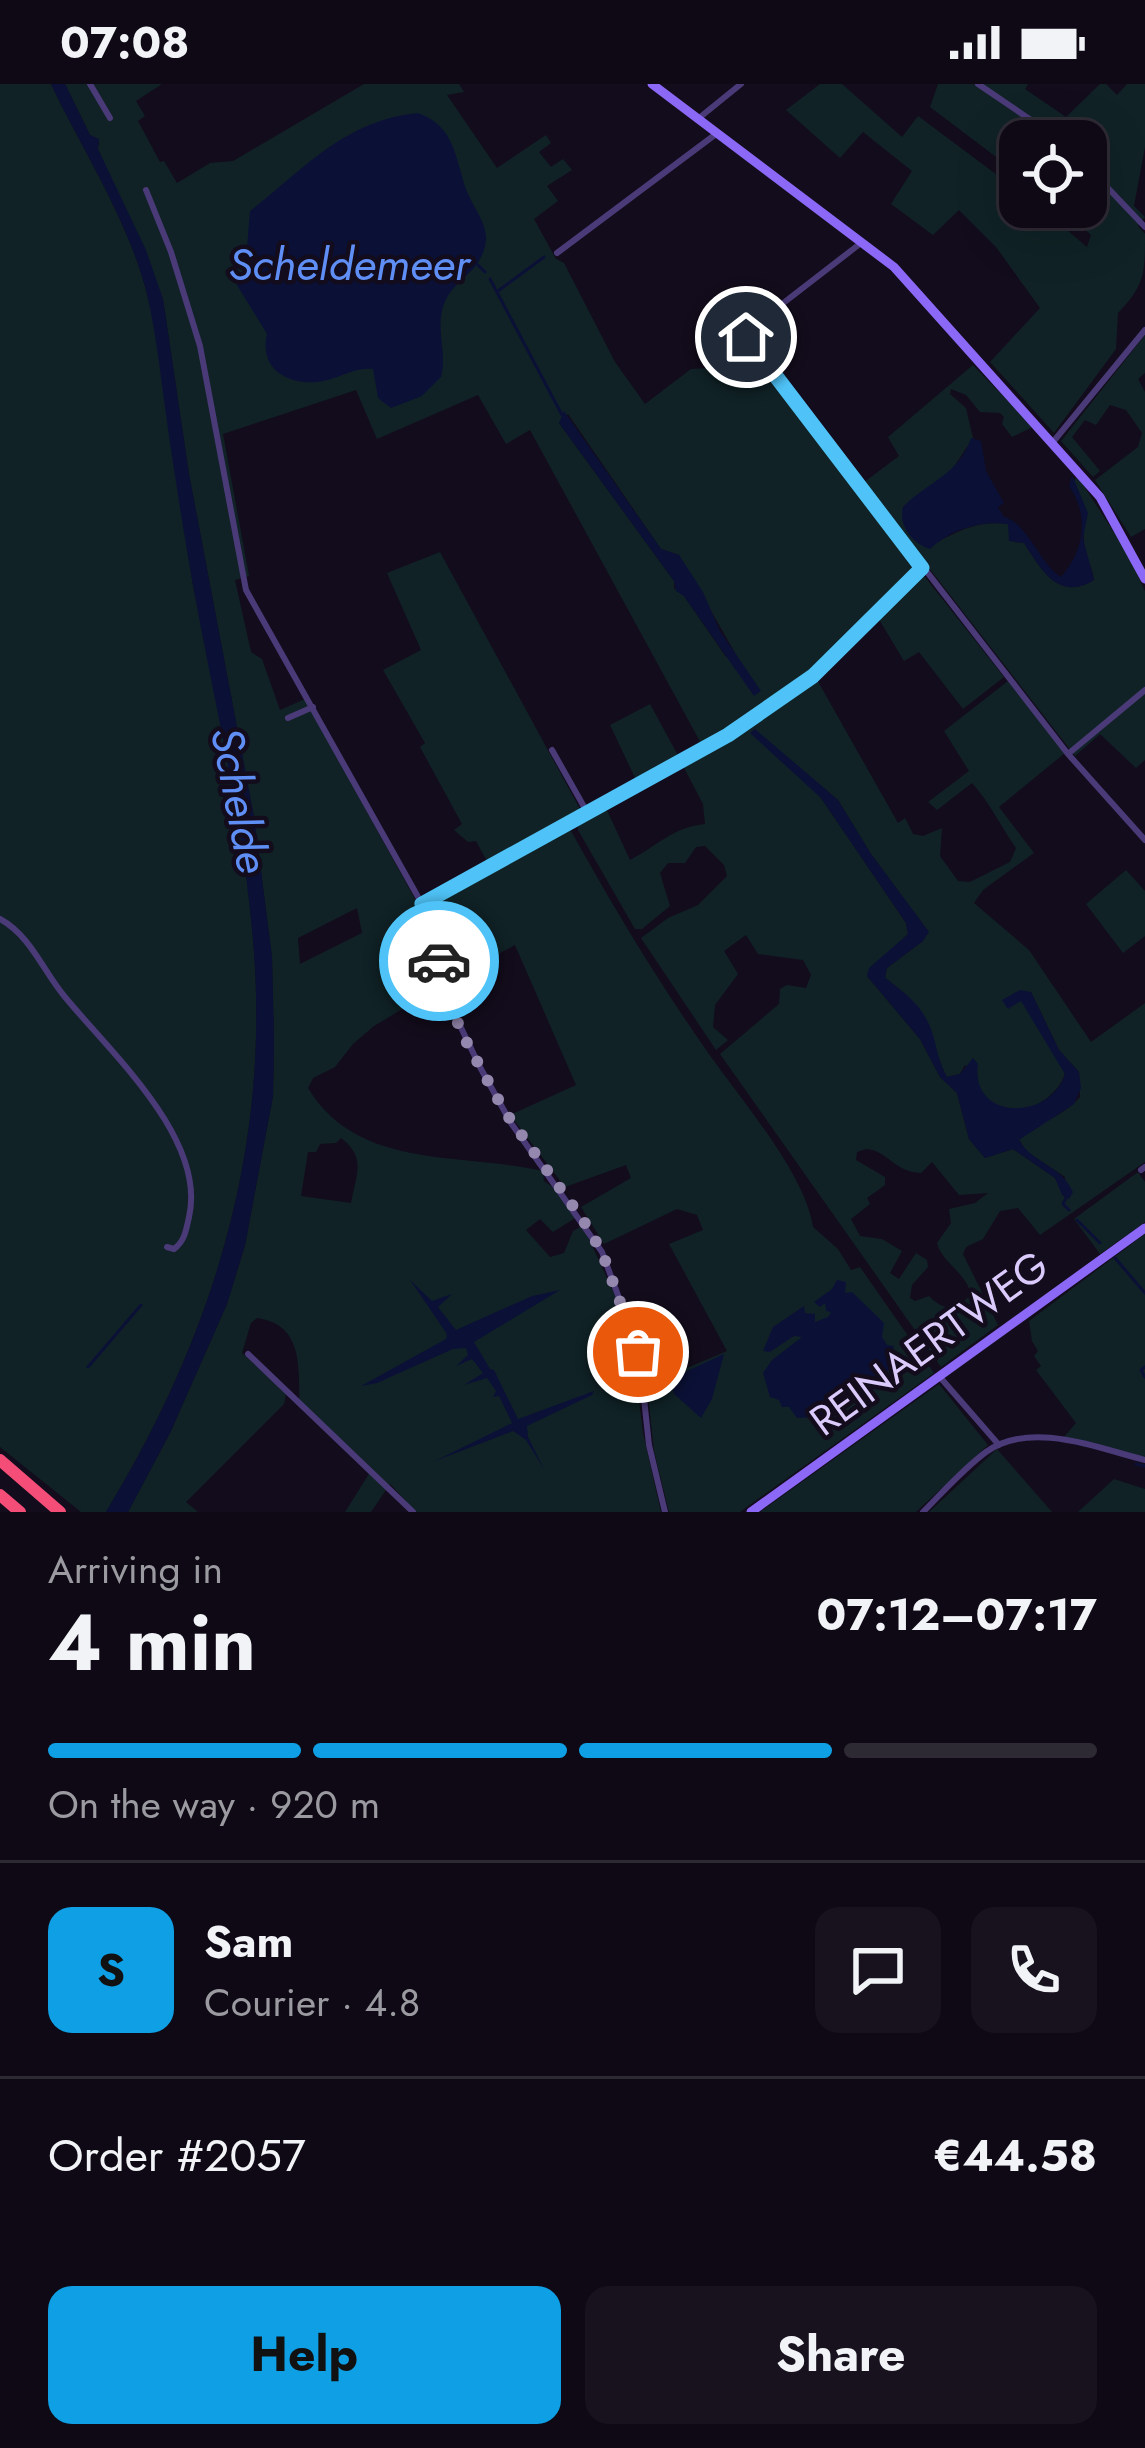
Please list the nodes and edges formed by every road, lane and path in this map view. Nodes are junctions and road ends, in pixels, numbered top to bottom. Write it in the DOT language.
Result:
graph roads {
  1 [pos="90,84"];
  2 [pos="652,84"];
  3 [pos="741,84"];
  4 [pos="978,84"];
  5 [pos="110,118"];
  6 [pos="697,120"];
  7 [pos="1031,120"];
  8 [pos="716,134"];
  9 [pos="1107,187"];
  10 [pos="146,190"];
  11 [pos="1145,227"];
  12 [pos="862,243"];
  13 [pos="557,253"];
  14 [pos="1145,330"];
  15 [pos="1053,442"];
  16 [pos="922,568"];
  17 [pos="1145,579"];
  18 [pos="1145,690"];
  19 [pos="313,707"];
  20 [pos="288,718"];
  21 [pos="552,750"];
  22 [pos="1068,754"];
  23 [pos="587,812"];
  24 [pos="1145,840"];
  25 [pos="422,904"];
  26 [pos="0,919"];
  27 [pos="1145,1228"];
  28 [pos="167,1247"];
  29 [pos="248,1354"];
  30 [pos="939,1376"];
  31 [pos="998,1445"];
  32 [pos="0,1460"];
  33 [pos="1145,1460"];
  34 [pos="0,1495"];
  35 [pos="55,1508"];
  36 [pos="20,1512"];
  37 [pos="413,1512"];
  38 [pos="665,1512"];
  39 [pos="751,1512"];
  40 [pos="922,1512"];
  1 -- 5 [label="street"];
  2 -- 6 [label="main road"];
  3 -- 6 [label="street"];
  4 -- 7 [label="street"];
  6 -- 8 [label="main road"];
  8 -- 12 [label="main road"];
  8 -- 13 [label="street"];
  9 -- 11 [label="street"];
  10 -- 19 [label="street"];
  12 -- 15 [label="main road"];
  12 -- 16 [label="street"];
  14 -- 15 [label="street"];
  15 -- 17 [label="main road"];
  16 -- 22 [label="street"];
  16 -- 23 [label="street"];
  18 -- 22 [label="street"];
  19 -- 20 [label="street"];
  19 -- 25 [label="street"];
  21 -- 23 [label="street"];
  22 -- 24 [label="street"];
  23 -- 25 [label="street"];
  25 -- 38 [label="street"];
  26 -- 28 [label="street"];
  27 -- 30 [label="main road, REINAERTWEG"];
  29 -- 37 [label="street"];
  30 -- 31 [label="street"];
  30 -- 39 [label="main road, REINAERTWEG"];
  31 -- 33 [label="street"];
  31 -- 40 [label="street"];
  32 -- 35 [label="highway"];
  34 -- 36 [label="highway"];
}
